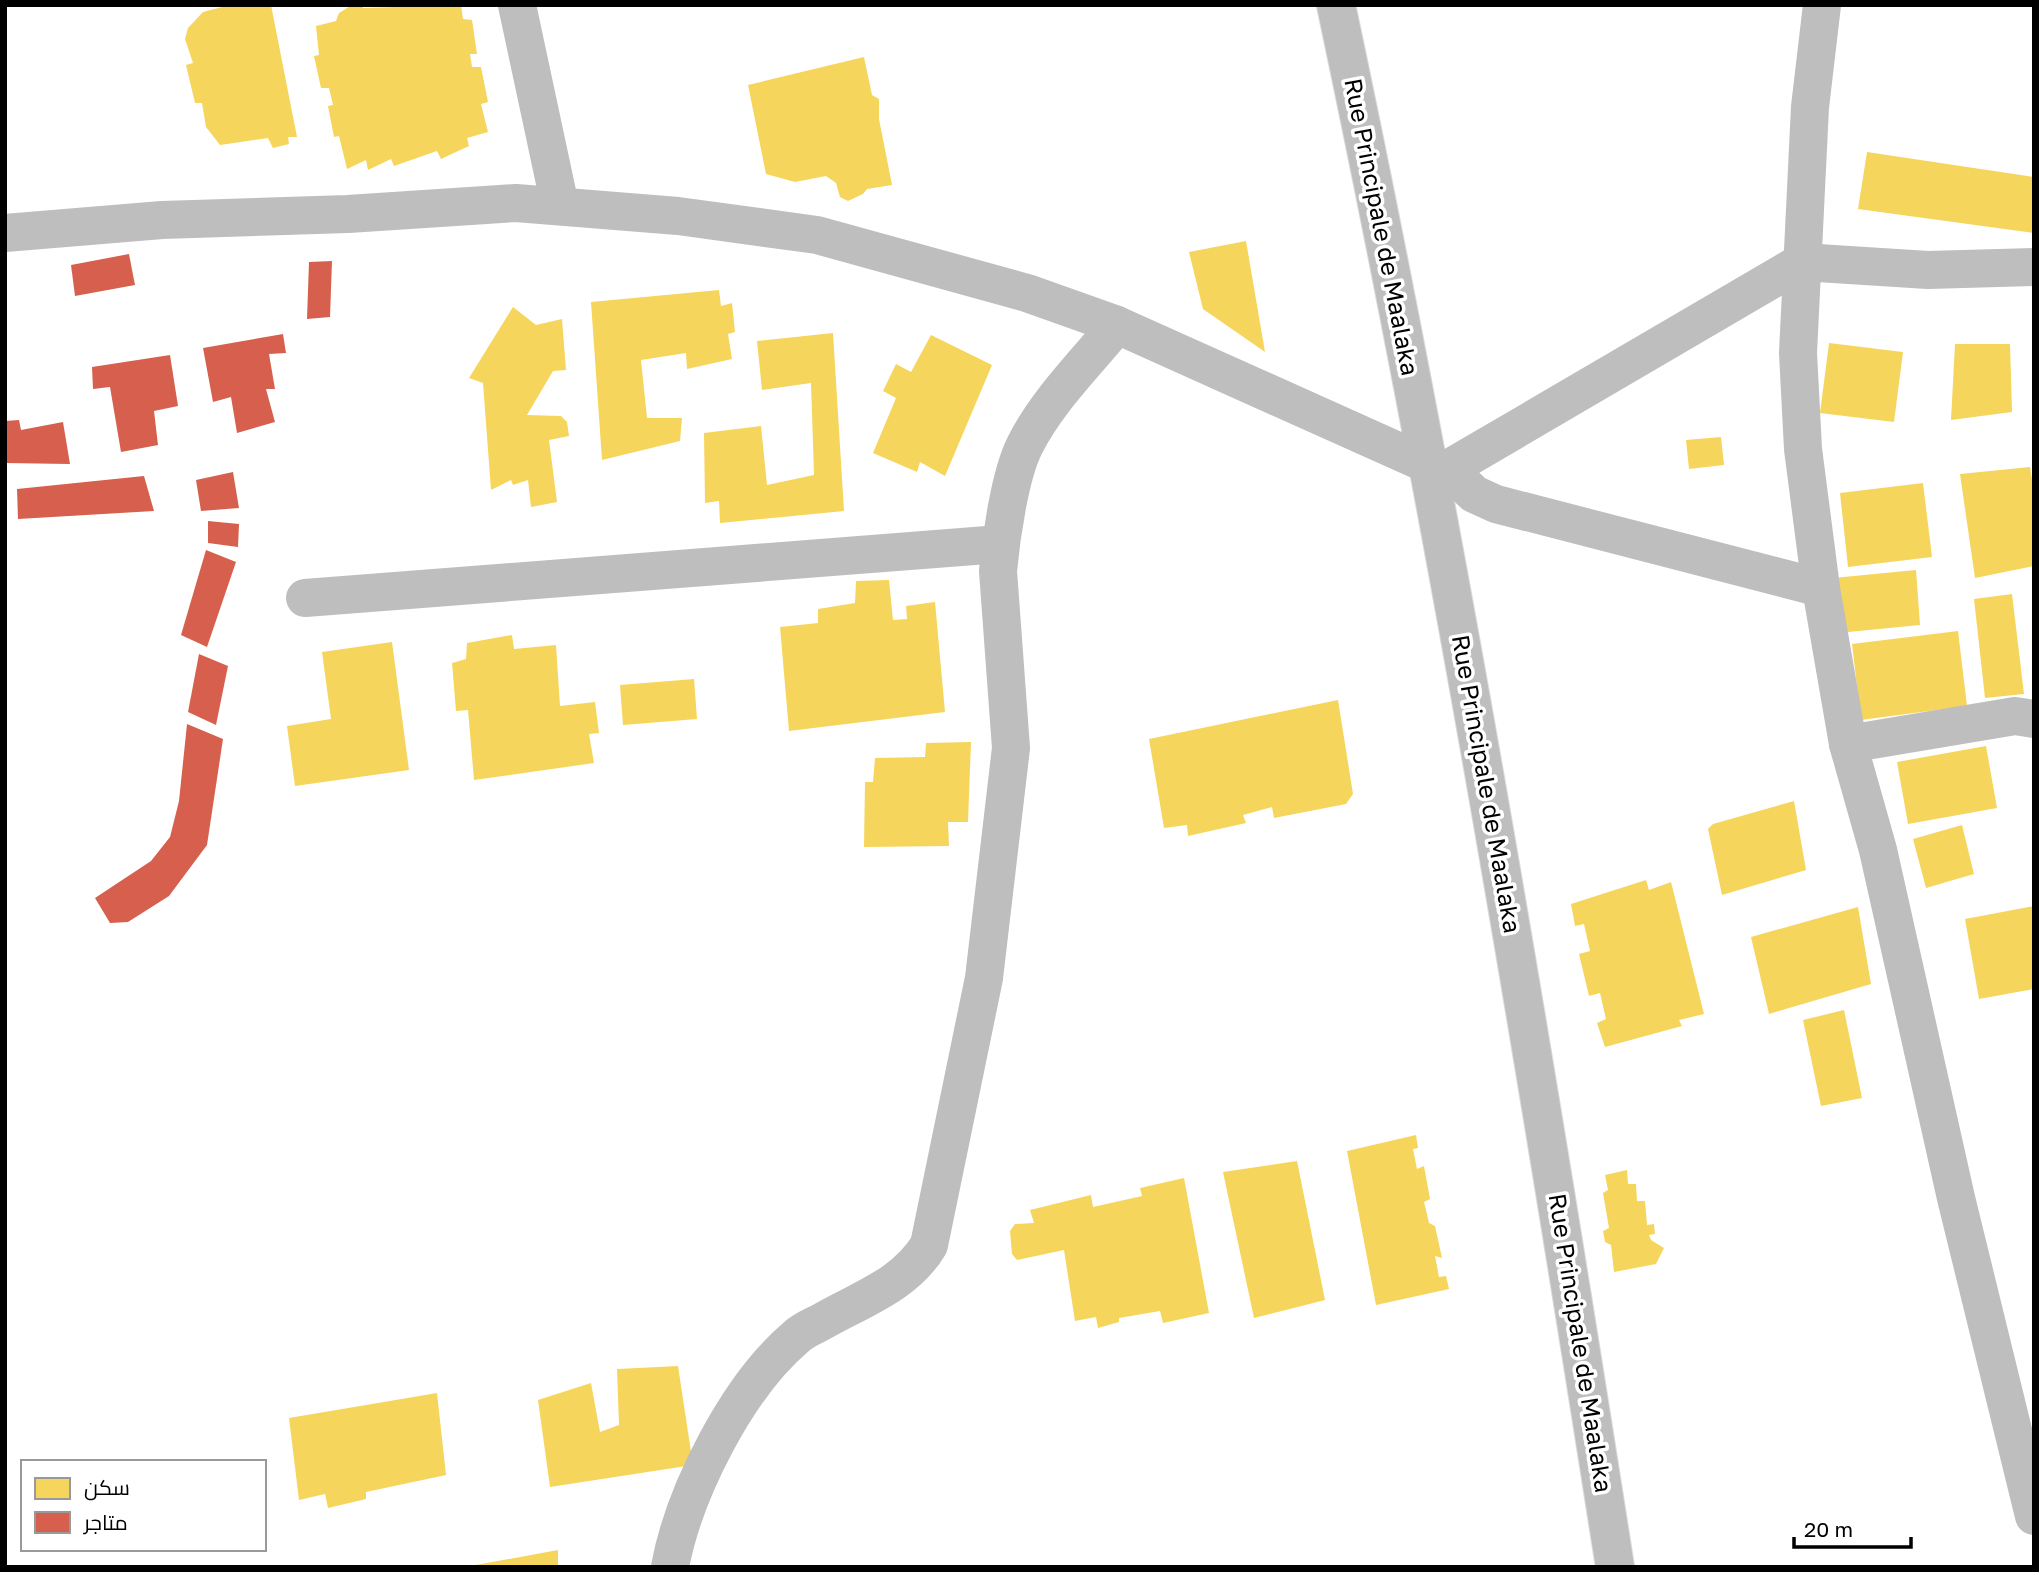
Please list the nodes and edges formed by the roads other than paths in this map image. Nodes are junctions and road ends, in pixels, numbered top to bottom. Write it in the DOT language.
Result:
graph roads {
  1 [pos="517,5"];
  2 [pos="1336,5"];
  3 [pos="1822,5"];
  4 [pos="560,206"];
  5 [pos="5,233"];
  6 [pos="1802,262"];
  7 [pos="2034,267"];
  8 [pos="1117,325"];
  9 [pos="1438,467"];
  10 [pos="1000,544"];
  11 [pos="1821,588"];
  12 [pos="305,598"];
  13 [pos="2028,717"];
  14 [pos="1848,744"];
  15 [pos="2028,1461"];
  16 [pos="2034,1516"];
  17 [pos="670,1567"];
  18 [pos="1615,1567"];
  1 -- 4 [label="street"];
  2 -- 9 [label="street, Rue Principale de Maalaka"];
  3 -- 6 [label="street"];
  4 -- 5 [label="street"];
  4 -- 8 [label="street"];
  6 -- 7 [label="street"];
  6 -- 9 [label="street"];
  6 -- 11 [label="street"];
  8 -- 9 [label="street"];
  8 -- 10 [label="street"];
  9 -- 11 [label="street"];
  9 -- 18 [label="street, Rue Principale de Maalaka"];
  10 -- 12 [label="street"];
  10 -- 17 [label="street"];
  11 -- 14 [label="street"];
  13 -- 14 [label="street"];
  14 -- 15 [label="street"];
  15 -- 16 [label="street"];
}
